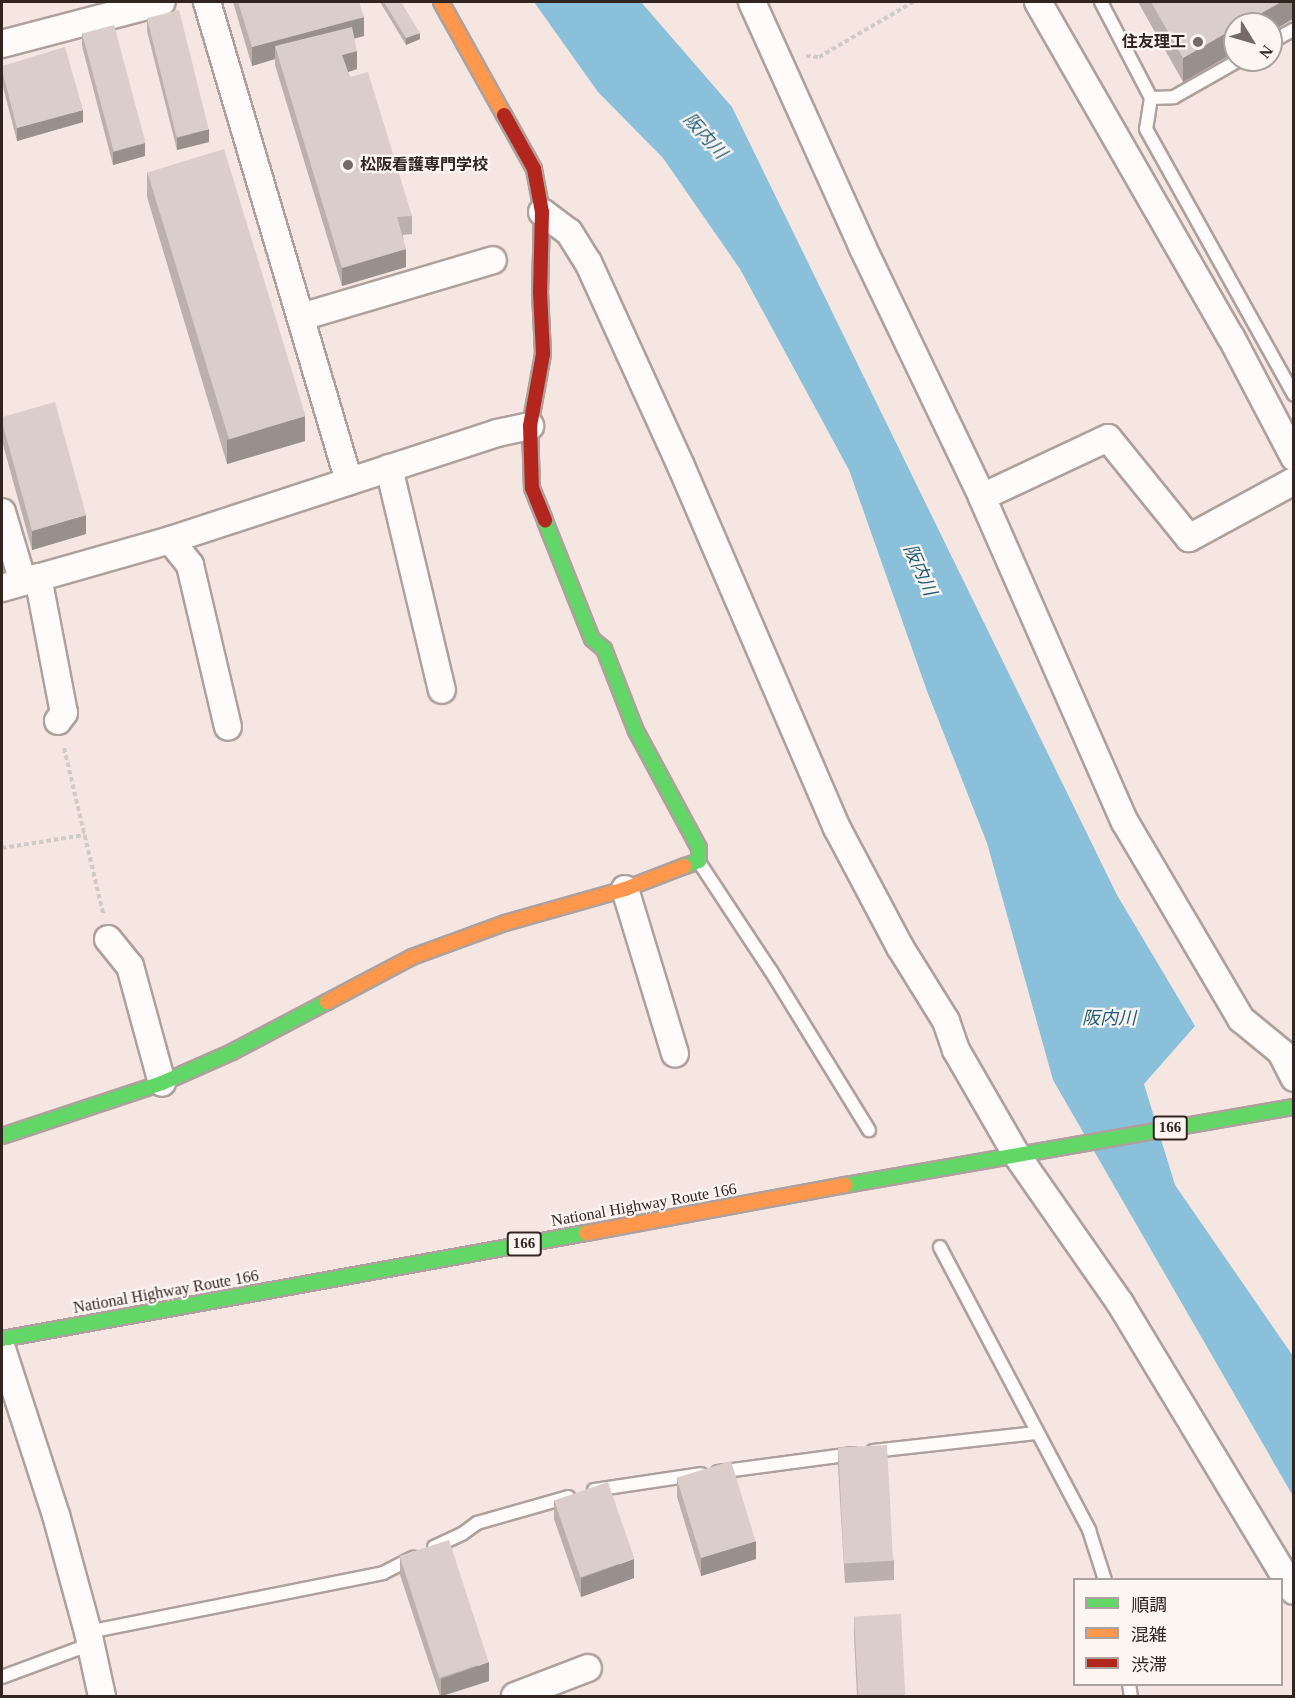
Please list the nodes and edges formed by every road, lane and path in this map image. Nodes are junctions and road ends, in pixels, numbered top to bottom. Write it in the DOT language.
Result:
graph roads {
  1 [pos="162,2"];
  2 [pos="207,2"];
  3 [pos="441,2"];
  4 [pos="752,2"];
  5 [pos="913,2"];
  6 [pos="1038,2"];
  7 [pos="1101,2"];
  8 [pos="2,44"];
  9 [pos="803,55"];
  10 [pos="1223,69"];
  11 [pos="1151,98"];
  12 [pos="542,212"];
  13 [pos="493,260"];
  14 [pos="301,317"];
  15 [pos="1293,395"];
  16 [pos="530,426"];
  17 [pos="1293,457"];
  18 [pos="388,468"];
  19 [pos="348,481"];
  20 [pos="1293,482"];
  21 [pos="982,497"];
  22 [pos="2,512"];
  23 [pos="170,540"];
  24 [pos="21,583"];
  25 [pos="442,690"];
  26 [pos="58,721"];
  27 [pos="228,727"];
  28 [pos="85,835"];
  29 [pos="2,848"];
  30 [pos="699,861"];
  31 [pos="625,889"];
  32 [pos="108,939"];
  33 [pos="675,1054"];
  34 [pos="1293,1078"];
  35 [pos="162,1083"];
  36 [pos="1293,1107"];
  37 [pos="869,1130"];
  38 [pos="2,1136"];
  39 [pos="1016,1154"];
  40 [pos="940,1246"];
  41 [pos="2,1339"];
  42 [pos="2,1349"];
  43 [pos="1036,1433"];
  44 [pos="1104,1578"];
  45 [pos="1293,1591"];
  46 [pos="89,1638"];
  47 [pos="588,1668"];
  48 [pos="2,1677"];
  49 [pos="102,1696"];
  50 [pos="519,1696"];
  1 -- 8 [label="street"];
  2 -- 14 [label="street"];
  3 -- 12 [label="main road"];
  4 -- 21 [label="street"];
  5 -- 9 [label="path"];
  6 -- 17 [label="street"];
  7 -- 11 [label="lane"];
  10 -- 11 [label="lane"];
  11 -- 15 [label="lane"];
  12 -- 16 [label="main road"];
  12 -- 39 [label="street"];
  13 -- 14 [label="street"];
  14 -- 19 [label="street"];
  16 -- 18 [label="street"];
  16 -- 30 [label="main road"];
  18 -- 19 [label="street"];
  18 -- 25 [label="street"];
  19 -- 23 [label="street"];
  20 -- 21 [label="street"];
  21 -- 34 [label="street"];
  22 -- 24 [label="street"];
  23 -- 24 [label="street"];
  23 -- 27 [label="street"];
  24 -- 26 [label="street"];
  26 -- 28 [label="path"];
  28 -- 29 [label="path"];
  28 -- 32 [label="path"];
  30 -- 31 [label="main road"];
  30 -- 37 [label="lane"];
  31 -- 33 [label="street"];
  31 -- 35 [label="main road"];
  32 -- 35 [label="street"];
  35 -- 38 [label="main road"];
  36 -- 39 [label="main road, National Highway Route 166 / 166"];
  39 -- 41 [label="main road, National Highway Route 166 / 166"];
  39 -- 45 [label="street"];
  40 -- 43 [label="lane"];
  42 -- 46 [label="street"];
  43 -- 44 [label="lane"];
  43 -- 46 [label="lane"];
  46 -- 48 [label="lane"];
  46 -- 49 [label="street"];
  47 -- 50 [label="street"];
}
